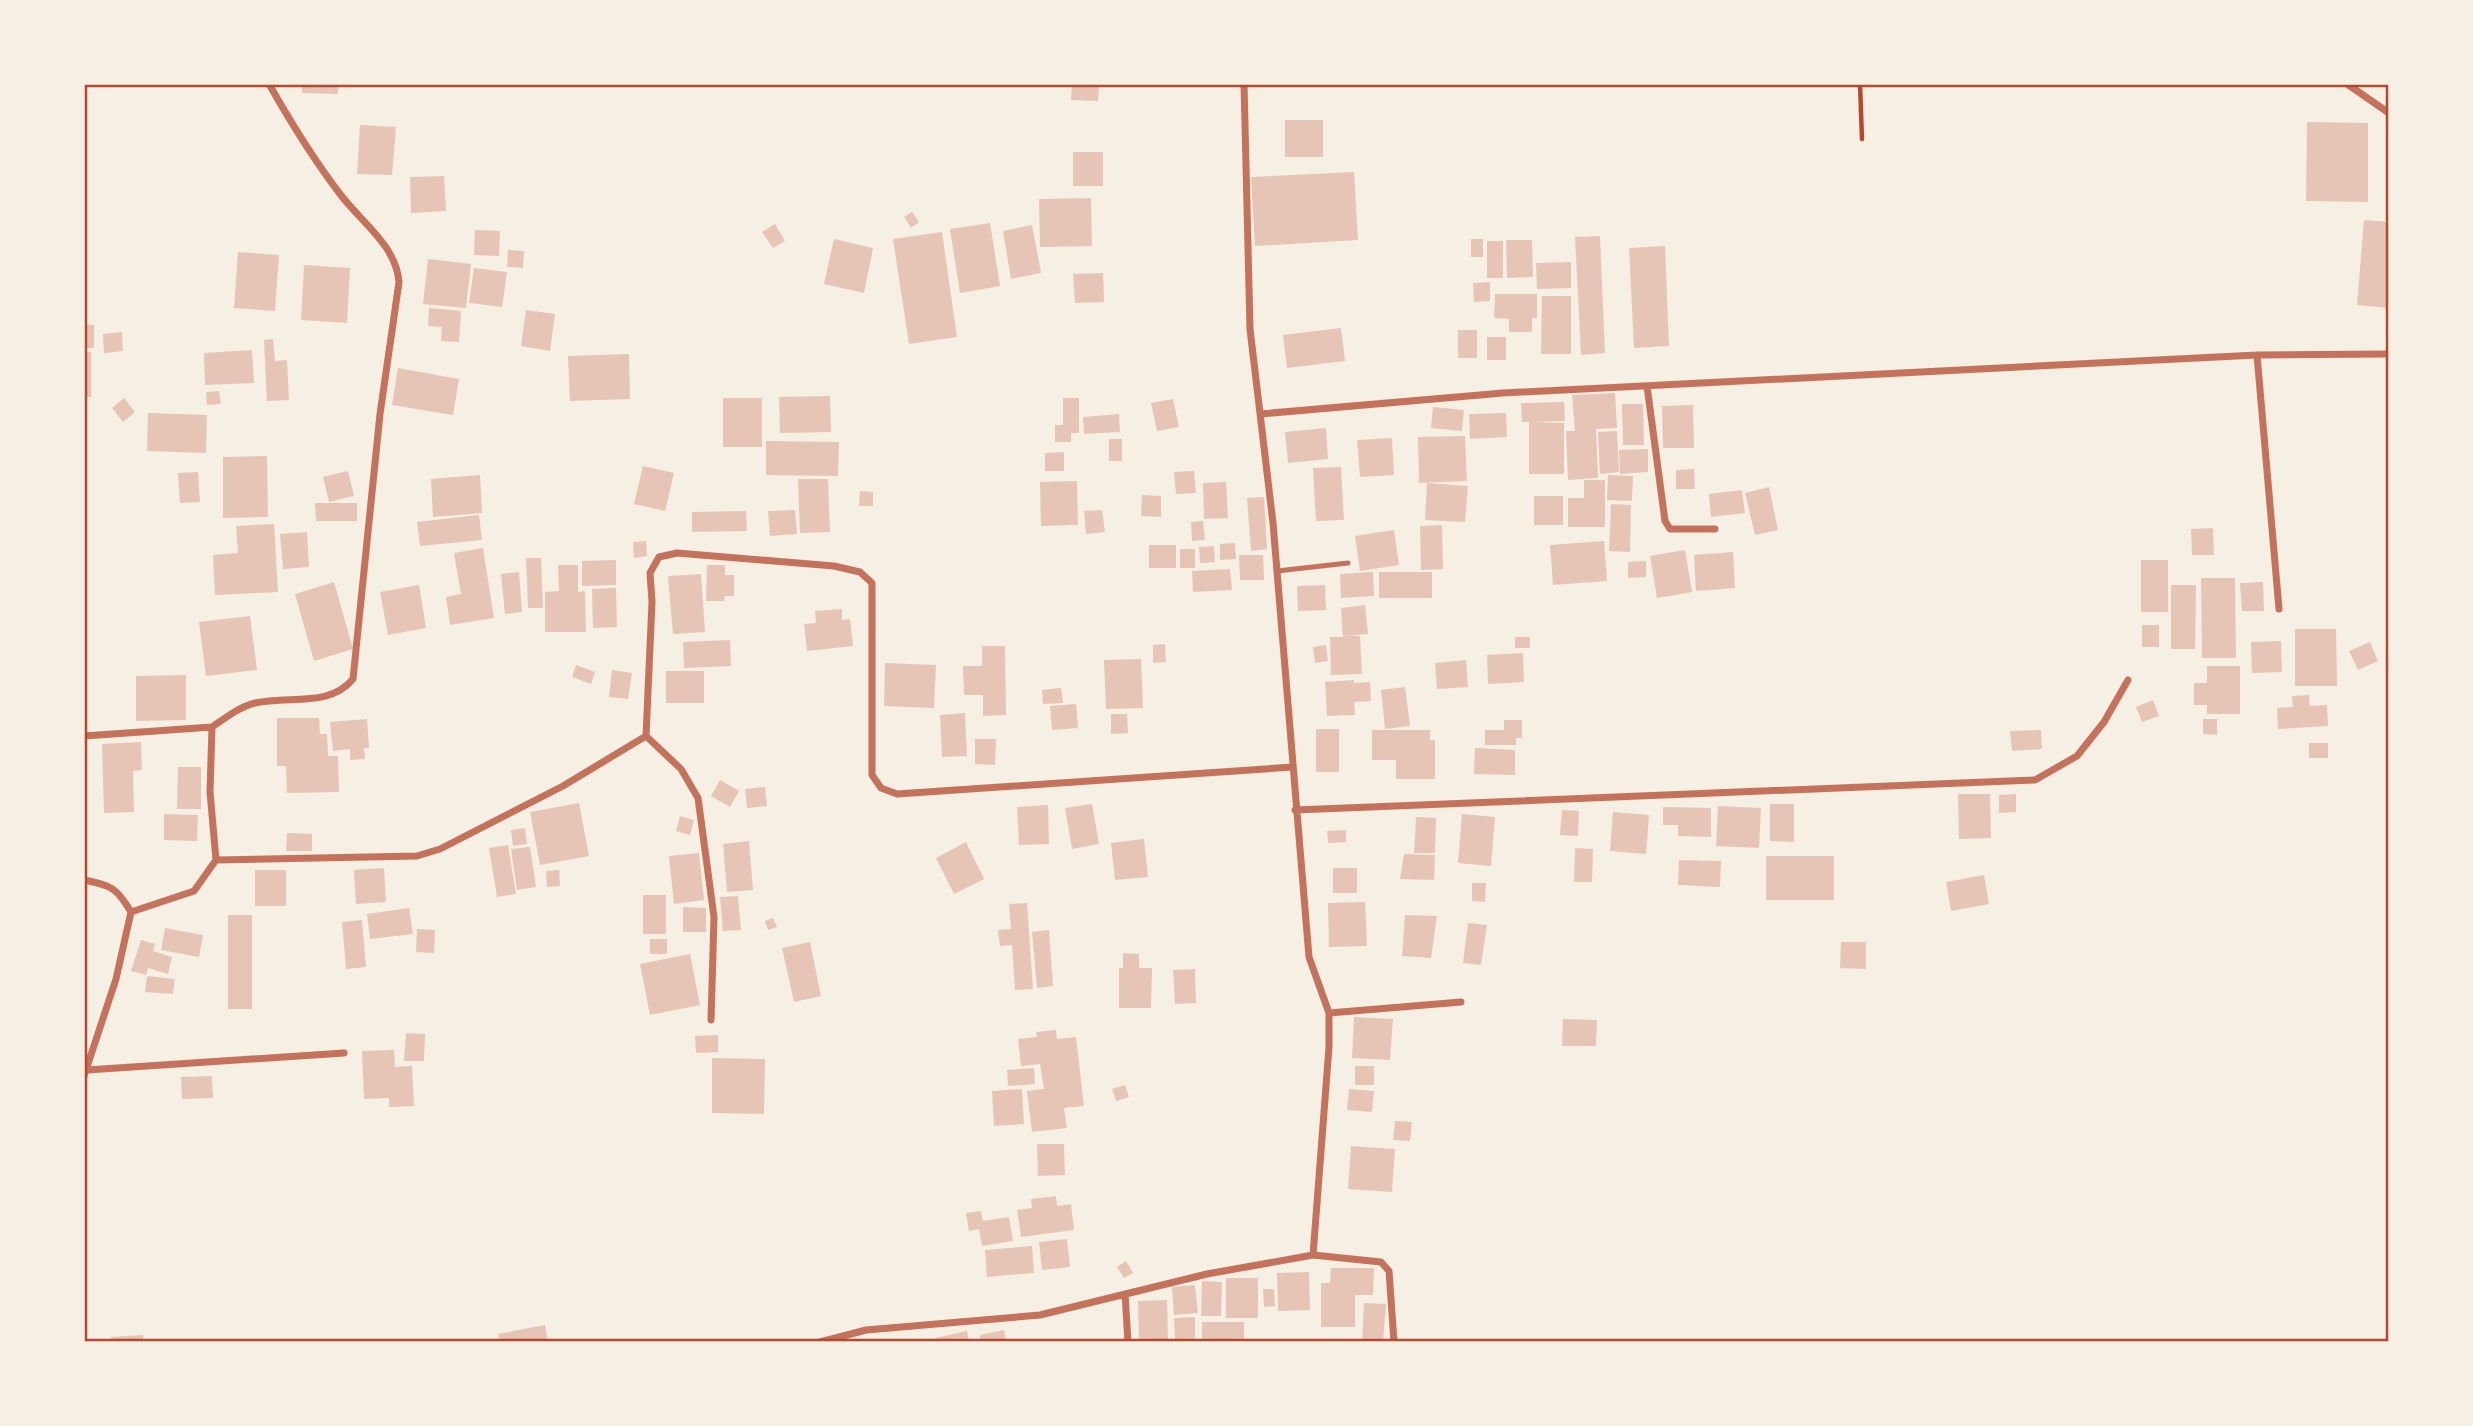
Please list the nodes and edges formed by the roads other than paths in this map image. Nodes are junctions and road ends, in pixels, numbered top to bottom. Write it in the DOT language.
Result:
graph roads {
  1 [pos="269,84"];
  2 [pos="1244,84"];
  3 [pos="2347,84"];
  4 [pos="2389,113"];
  5 [pos="2389,354"];
  6 [pos="2258,355"];
  7 [pos="1647,386"];
  8 [pos="1260,414"];
  9 [pos="1715,529"];
  10 [pos="1348,564"];
  11 [pos="1277,571"];
  12 [pos="2279,609"];
  13 [pos="2128,680"];
  14 [pos="212,727"];
  15 [pos="84,736"];
  16 [pos="646,736"];
  17 [pos="1293,767"];
  18 [pos="1295,810"];
  19 [pos="216,860"];
  20 [pos="84,880"];
  21 [pos="131,912"];
  22 [pos="1461,1002"];
  23 [pos="1329,1013"];
  24 [pos="711,1020"];
  25 [pos="344,1052"];
  26 [pos="86,1073"];
  27 [pos="1313,1255"];
  28 [pos="1125,1294"];
  29 [pos="820,1342"];
  30 [pos="1128,1342"];
  31 [pos="1394,1342"];
  1 -- 14 [label="street"];
  2 -- 8 [label="street"];
  3 -- 4 [label="street"];
  5 -- 6 [label="street"];
  6 -- 7 [label="street"];
  6 -- 12 [label="street"];
  7 -- 8 [label="street"];
  7 -- 9 [label="street"];
  8 -- 11 [label="street"];
  10 -- 11 [label="lane"];
  11 -- 17 [label="street"];
  13 -- 18 [label="street"];
  14 -- 15 [label="street"];
  14 -- 19 [label="street"];
  16 -- 17 [label="street"];
  16 -- 19 [label="street"];
  16 -- 24 [label="street"];
  17 -- 18 [label="street"];
  18 -- 23 [label="street"];
  19 -- 21 [label="street"];
  20 -- 21 [label="street"];
  21 -- 26 [label="street"];
  22 -- 23 [label="street"];
  23 -- 27 [label="street"];
  25 -- 26 [label="street"];
  27 -- 28 [label="street"];
  27 -- 31 [label="street"];
  28 -- 29 [label="street"];
  28 -- 30 [label="street"];
}
